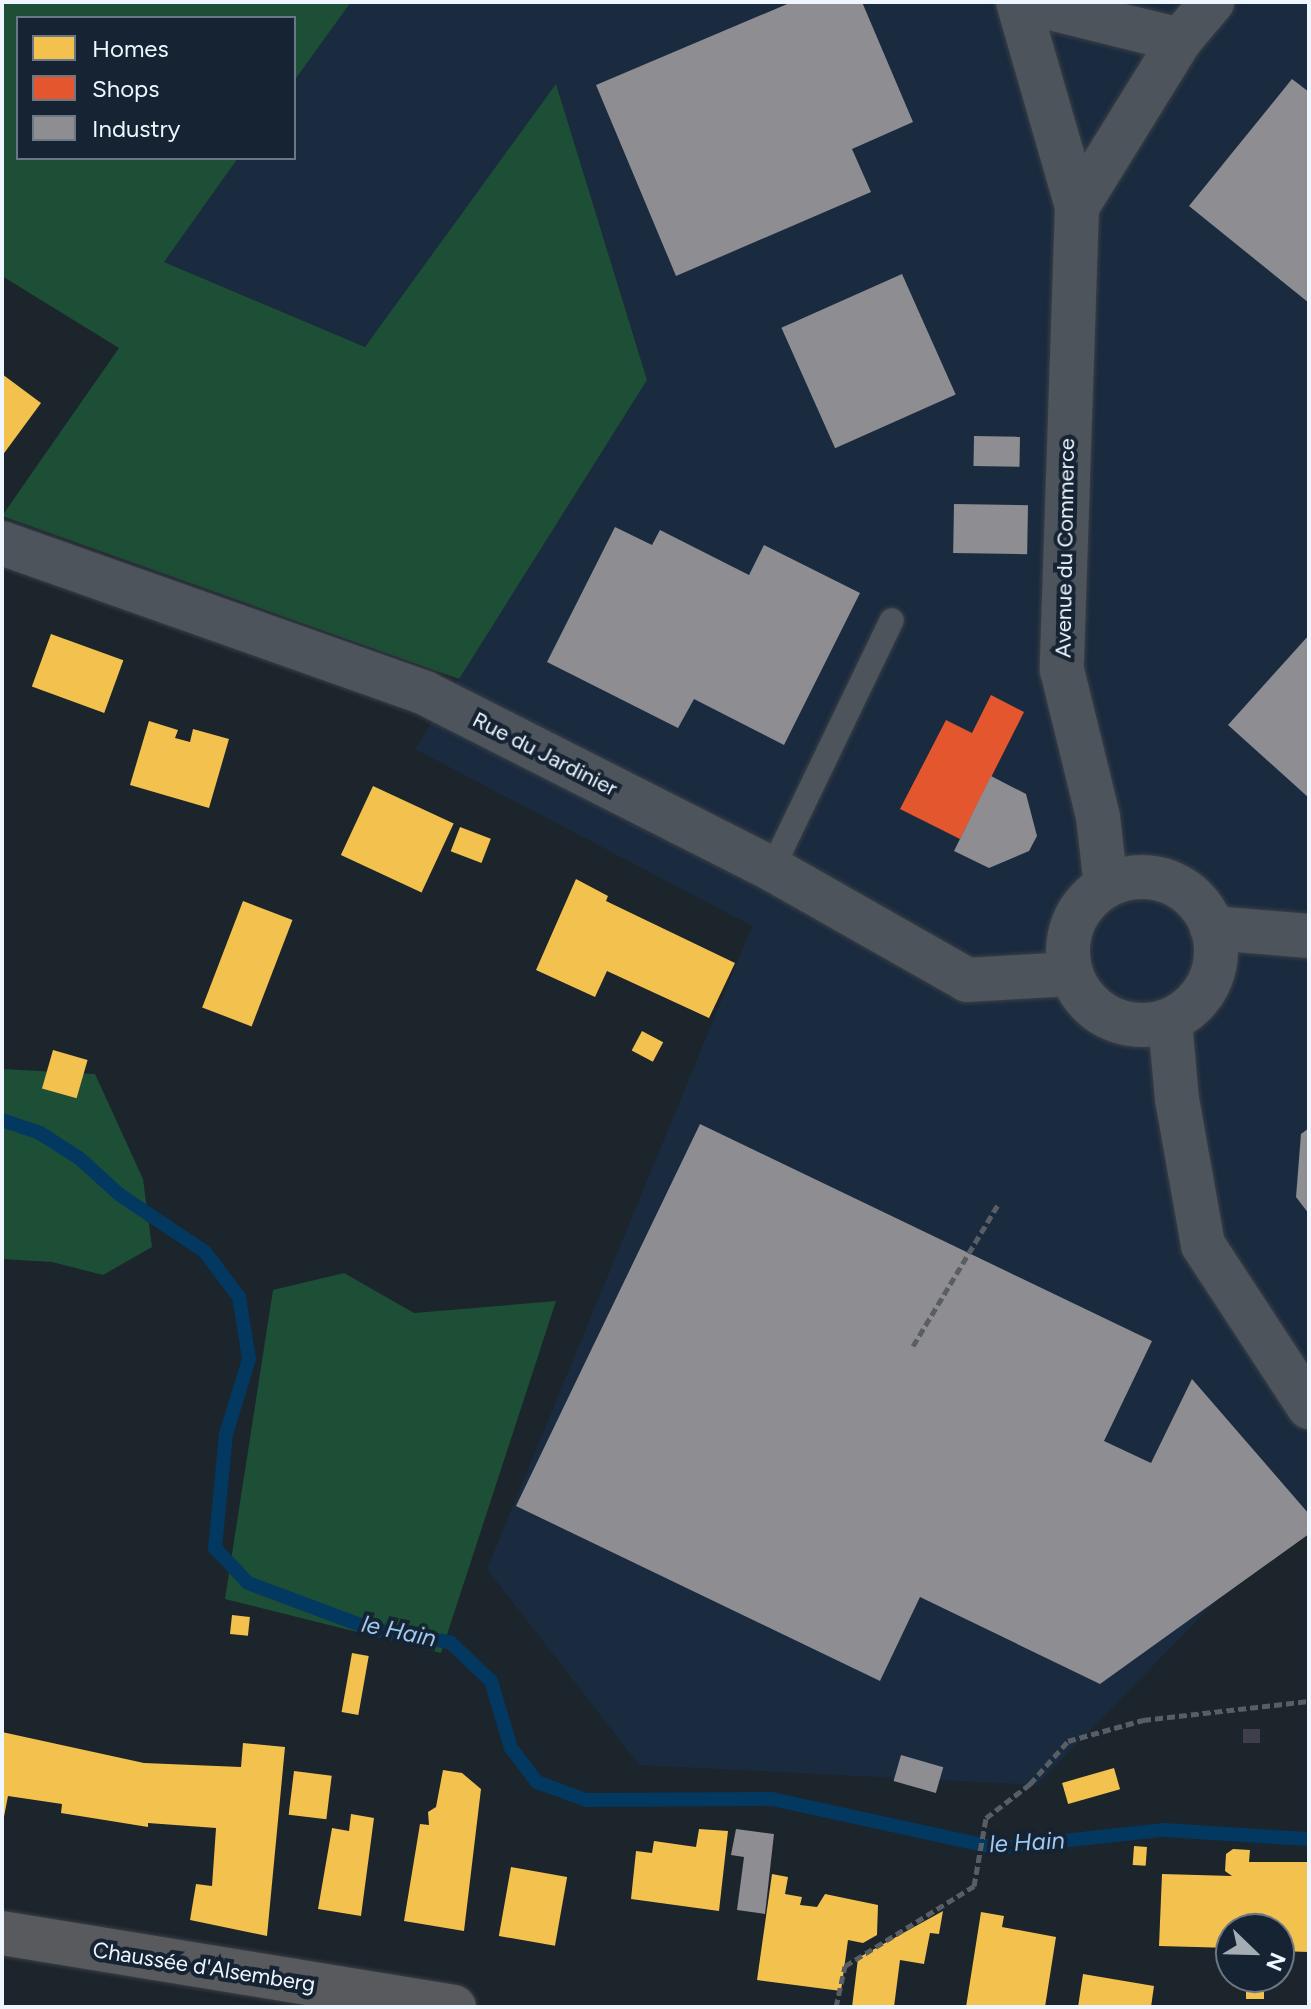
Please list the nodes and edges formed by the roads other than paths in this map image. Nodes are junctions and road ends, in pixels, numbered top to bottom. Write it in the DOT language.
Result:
graph roads {
  1 [pos="1018,2"];
  2 [pos="1026,2"];
  3 [pos="1212,2"];
  4 [pos="1180,40"];
  5 [pos="1077,207"];
  6 [pos="2,543"];
  7 [pos="892,620"];
  8 [pos="772,869"];
  9 [pos="1106,886"];
  10 [pos="1212,928"];
  11 [pos="1309,936"];
  12 [pos="1070,974"];
  13 [pos="1170,1021"];
  14 [pos="1309,1407"];
  15 [pos="2,1933"];
  16 [pos="454,2007"];
  1 -- 5 [label="street, Avenue du Commerce"];
  2 -- 4 [label="street"];
  3 -- 4 [label="street, Avenue du Commerce"];
  4 -- 5 [label="street, Avenue du Commerce"];
  5 -- 9 [label="street, Avenue du Commerce"];
  6 -- 8 [label="street, Rue du Jardinier"];
  7 -- 8 [label="lane"];
  8 -- 12 [label="street, Rue du Jardinier"];
  9 -- 10 [label="street"];
  9 -- 12 [label="street"];
  10 -- 11 [label="street"];
  10 -- 13 [label="street"];
  12 -- 13 [label="street"];
  13 -- 14 [label="street"];
  15 -- 16 [label="main road, Chaussée d'Alsemberg"];
}
